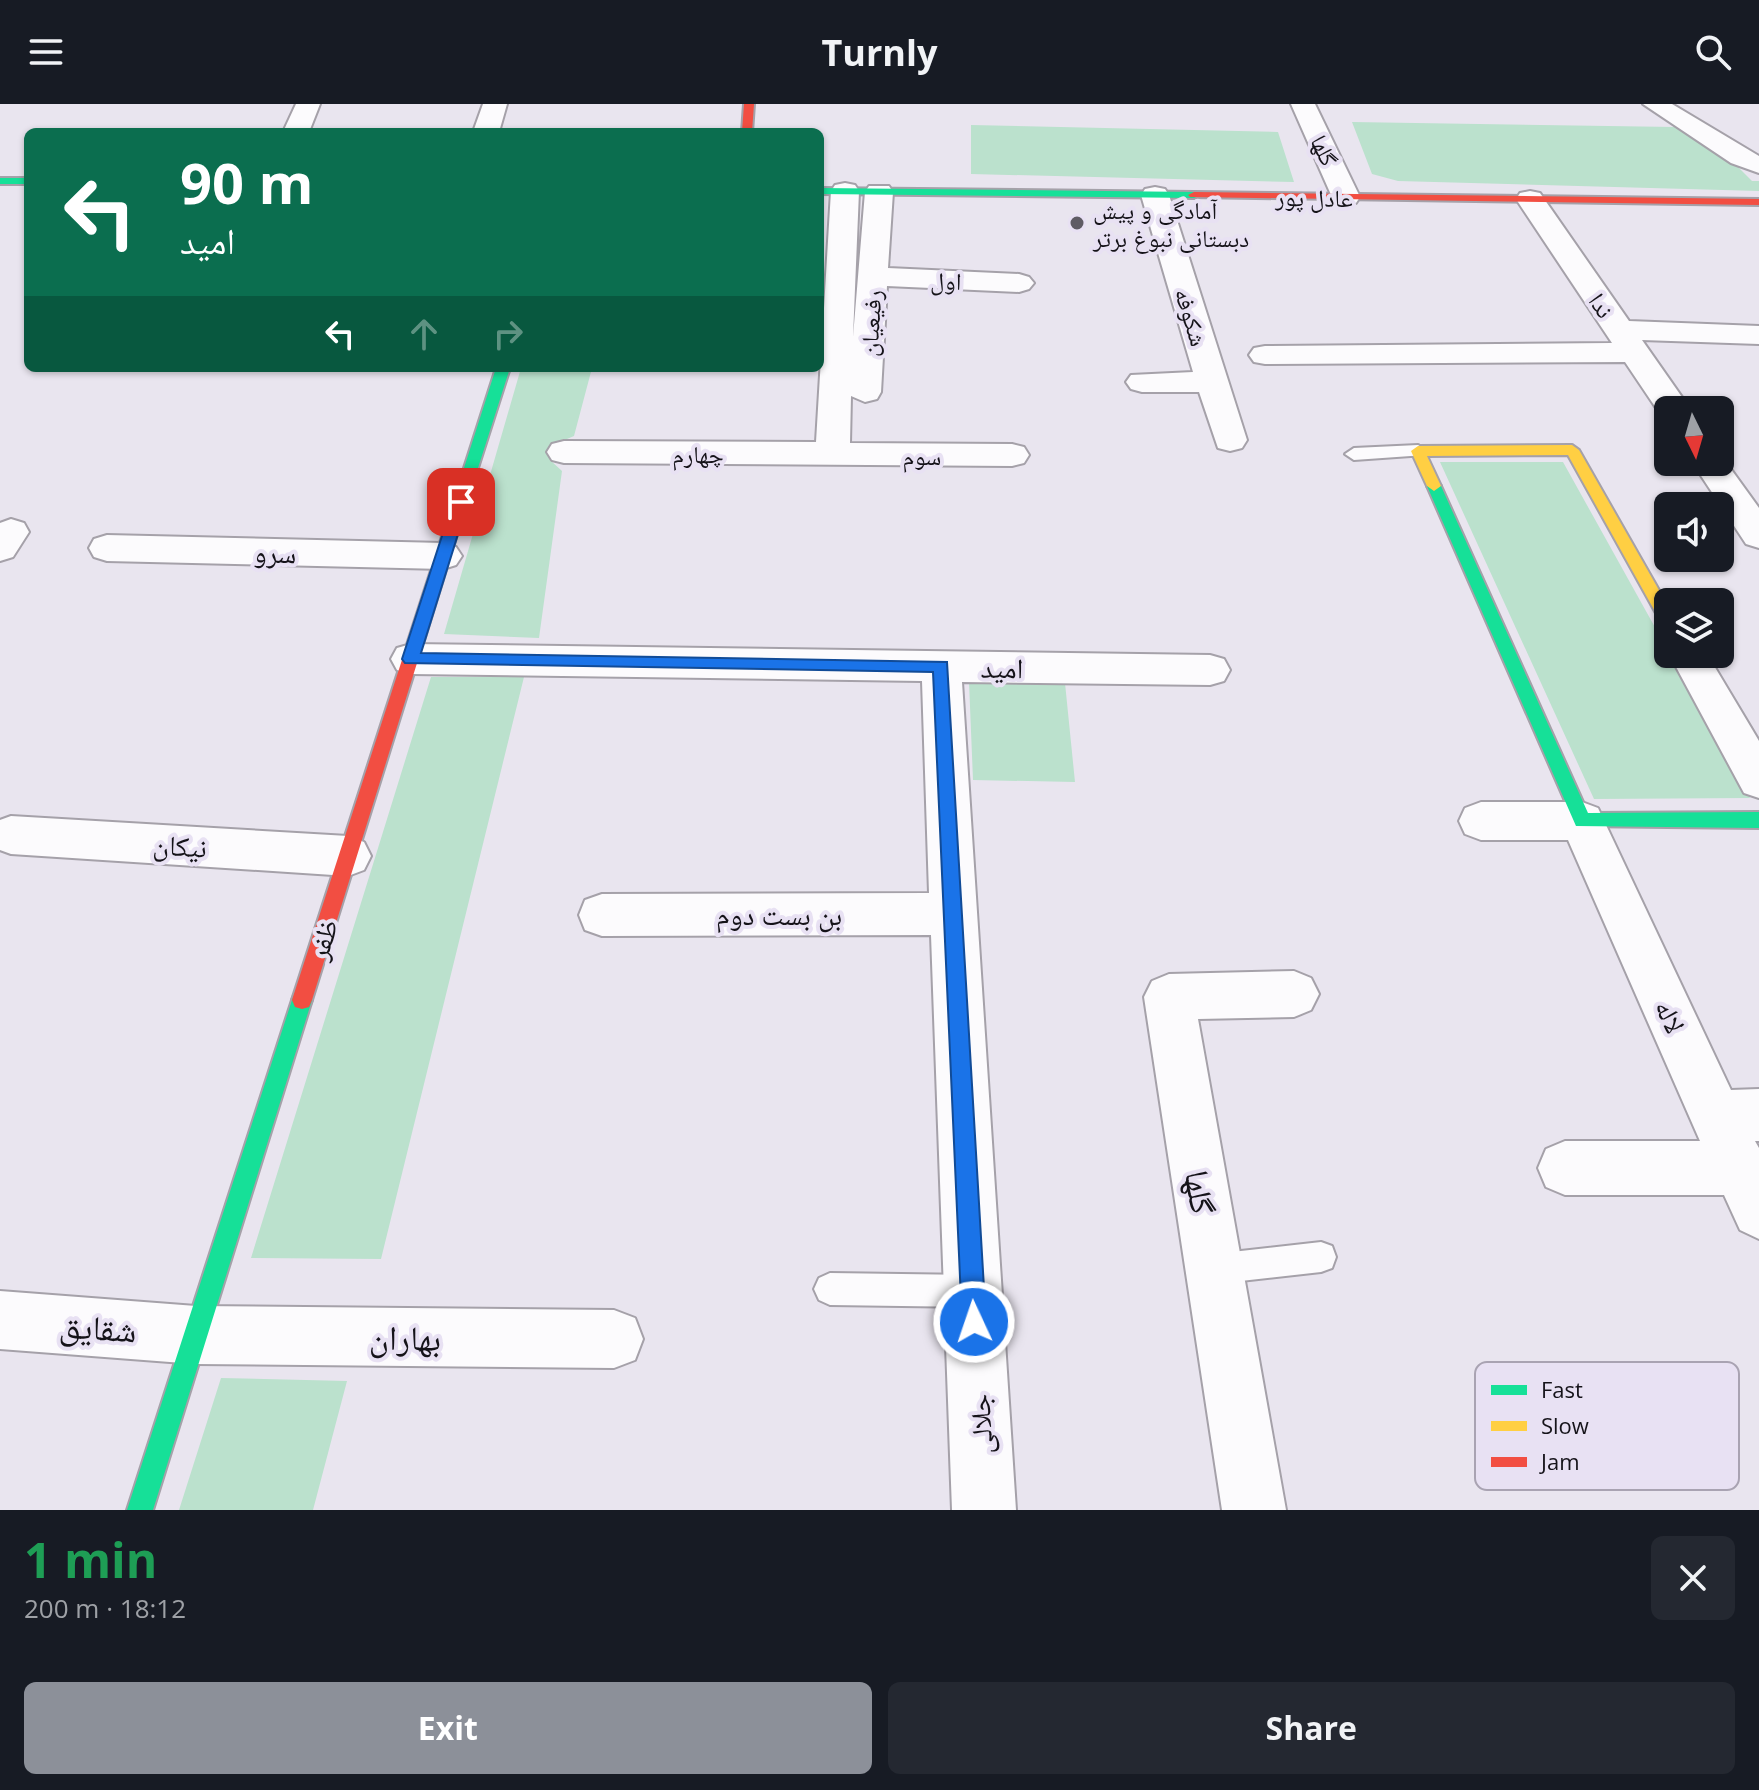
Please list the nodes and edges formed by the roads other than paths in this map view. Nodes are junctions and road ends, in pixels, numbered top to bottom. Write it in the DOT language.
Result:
graph roads {
  1 [pos="308,104"];
  2 [pos="495,104"];
  3 [pos="749,104"];
  4 [pos="1303,104"];
  5 [pos="1655,104"];
  6 [pos="1716,112"];
  7 [pos="298,128"];
  8 [pos="487,128"];
  9 [pos="747,128"];
  10 [pos="1759,146"];
  11 [pos="1759,165"];
  12 [pos="0,181"];
  13 [pos="24,181"];
  14 [pos="833,191"];
  15 [pos="879,192"];
  16 [pos="1155,195"];
  17 [pos="1346,197"];
  18 [pos="1530,199"];
  19 [pos="1759,202"];
  20 [pos="873,276"];
  21 [pos="830,278"];
  22 [pos="1019,283"];
  23 [pos="1759,335"];
  24 [pos="1627,341"];
  25 [pos="1265,355"];
  26 [pos="502,372"];
  27 [pos="1142,382"];
  28 [pos="1212,382"];
  29 [pos="1664,396"];
  30 [pos="1230,440"];
  31 [pos="1418,451"];
  32 [pos="564,452"];
  33 [pos="846,454"];
  34 [pos="1354,454"];
  35 [pos="1012,455"];
  36 [pos="1719,476"];
  37 [pos="1759,535"];
  38 [pos="107,548"];
  39 [pos="443,556"];
  40 [pos="1654,595"];
  41 [pos="411,659"];
  42 [pos="941,666"];
  43 [pos="1695,668"];
  44 [pos="1210,670"];
  45 [pos="1759,780"];
  46 [pos="1759,820"];
  47 [pos="1481,821"];
  48 [pos="1582,821"];
  49 [pos="11,835"];
  50 [pos="348,856"];
  51 [pos="955,914"];
  52 [pos="602,915"];
  53 [pos="1294,994"];
  54 [pos="1738,1116"];
  55 [pos="1565,1168"];
  56 [pos="1750,1190"];
  57 [pos="1321,1257"];
  58 [pos="1214,1269"];
  59 [pos="830,1289"];
  60 [pos="973,1291"];
  61 [pos="0,1320"];
  62 [pos="196,1335"];
  63 [pos="614,1339"];
  64 [pos="140,1510"];
  65 [pos="984,1510"];
  66 [pos="1254,1510"];
  1 -- 7 [label="street"];
  2 -- 8 [label="street"];
  3 -- 9 [label="street"];
  4 -- 17 [label="street, گلها"];
  5 -- 11 [label="street"];
  6 -- 10 [label="street"];
  12 -- 13 [label="street"];
  14 -- 15 [label="street, عادل پور"];
  14 -- 21 [label="street"];
  15 -- 16 [label="street, عادل پور"];
  15 -- 20 [label="street, رفیعیان"];
  16 -- 17 [label="street, عادل پور"];
  16 -- 28 [label="street, شکوفه"];
  17 -- 18 [label="street, عادل پور"];
  18 -- 19 [label="street, عادل پور"];
  18 -- 24 [label="street, ندا"];
  20 -- 22 [label="street, اول"];
  20 -- 33 [label="street, رفیعیان"];
  21 -- 33 [label="street"];
  23 -- 24 [label="street"];
  24 -- 25 [label="street"];
  24 -- 29 [label="street, ندا"];
  26 -- 39 [label="street, ظفر"];
  27 -- 28 [label="street"];
  28 -- 30 [label="street, شکوفه"];
  31 -- 34 [label="lane"];
  31 -- 40 [label="street"];
  31 -- 48 [label="street, لاله"];
  32 -- 33 [label="street, چهارم"];
  33 -- 35 [label="street, سوم"];
  36 -- 37 [label="street"];
  38 -- 39 [label="street, سرو"];
  39 -- 41 [label="street, ظفر"];
  41 -- 42 [label="street, امید"];
  41 -- 50 [label="street, ظفر"];
  42 -- 44 [label="street, امید"];
  42 -- 51 [label="street, جلالی"];
  43 -- 45 [label="street"];
  46 -- 48 [label="street"];
  47 -- 48 [label="street"];
  48 -- 54 [label="street, لاله"];
  49 -- 50 [label="street, نیکان"];
  50 -- 62 [label="street, ظفر"];
  51 -- 52 [label="street, بن بست دوم"];
  51 -- 60 [label="street, جلالی"];
  53 -- 58 [label="street, گلها"];
  54 -- 56 [label="street, لاله"];
  55 -- 56 [label="street"];
  57 -- 58 [label="lane"];
  58 -- 66 [label="street, گلها"];
  59 -- 60 [label="lane"];
  60 -- 65 [label="street, جلالی"];
  61 -- 62 [label="street, شقایق"];
  62 -- 63 [label="street, بهاران"];
  62 -- 64 [label="street, ظفر"];
}
